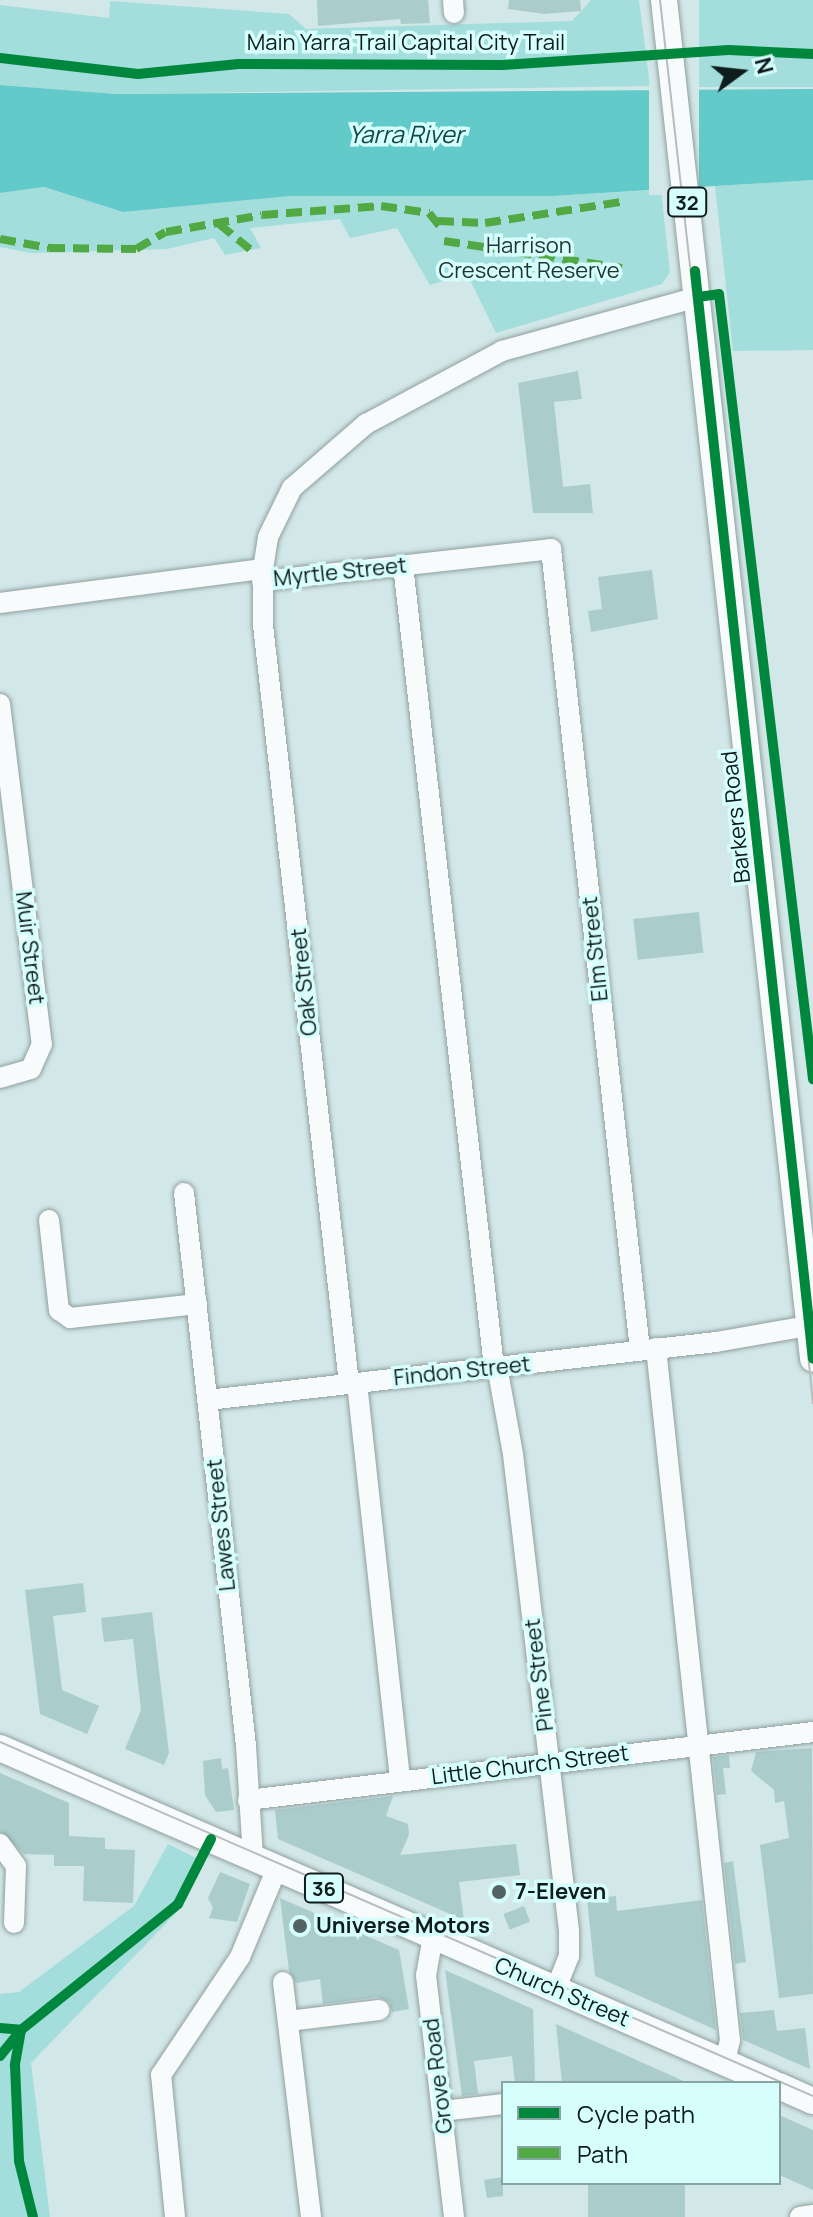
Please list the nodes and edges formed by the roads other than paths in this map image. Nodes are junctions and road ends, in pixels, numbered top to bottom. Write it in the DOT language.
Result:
graph roads {
  1 [pos="664,0"];
  2 [pos="697,284"];
  3 [pos="551,549"];
  4 [pos="403,565"];
  5 [pos="262,575"];
  6 [pos="0,603"];
  7 [pos="0,704"];
  8 [pos="3,757"];
  9 [pos="0,1078"];
  10 [pos="184,1193"];
  11 [pos="49,1220"];
  12 [pos="197,1304"];
  13 [pos="812,1337"];
  14 [pos="648,1349"];
  15 [pos="500,1366"];
  16 [pos="353,1383"];
  17 [pos="208,1400"];
  18 [pos="813,1732"];
  19 [pos="695,1746"];
  20 [pos="0,1748"];
  21 [pos="549,1763"];
  22 [pos="400,1780"];
  23 [pos="248,1800"];
  24 [pos="0,1844"];
  25 [pos="265,1863"];
  26 [pos="14,1923"];
  27 [pos="433,1936"];
  28 [pos="283,1982"];
  29 [pos="556,1989"];
  30 [pos="379,2010"];
  31 [pos="288,2021"];
  32 [pos="725,2062"];
  33 [pos="768,2081"];
  34 [pos="781,2087"];
  35 [pos="813,2101"];
  36 [pos="501,2104"];
  37 [pos="442,2111"];
  38 [pos="813,2215"];
  39 [pos="175,2217"];
  40 [pos="311,2217"];
  41 [pos="454,2217"];
  42 [pos="800,2217"];
  1 -- 2 [label="main road, 32"];
  2 -- 5 [label="street, Oak Street"];
  2 -- 13 [label="main road, Barkers Road / 32"];
  3 -- 4 [label="street, Myrtle Street"];
  3 -- 14 [label="street, Elm Street"];
  4 -- 5 [label="street, Myrtle Street"];
  4 -- 15 [label="street, Pine Street"];
  5 -- 6 [label="street, Myrtle Street"];
  5 -- 16 [label="street, Oak Street"];
  7 -- 8 [label="street, Muir Street"];
  8 -- 9 [label="street, Muir Street"];
  10 -- 12 [label="street, Lawes Street"];
  11 -- 12 [label="street"];
  12 -- 17 [label="street, Lawes Street"];
  13 -- 14 [label="street, Findon Street"];
  14 -- 15 [label="street, Findon Street"];
  14 -- 19 [label="street, Elm Street"];
  15 -- 16 [label="street, Findon Street"];
  15 -- 21 [label="street, Pine Street"];
  16 -- 17 [label="street, Findon Street"];
  16 -- 22 [label="street, Oak Street"];
  17 -- 23 [label="street, Lawes Street"];
  18 -- 19 [label="street, Little Church Street"];
  19 -- 21 [label="street, Little Church Street"];
  19 -- 32 [label="street, Elm Street"];
  20 -- 25 [label="main road, Church Street / 36"];
  21 -- 22 [label="street, Little Church Street"];
  21 -- 29 [label="street, Pine Street"];
  22 -- 23 [label="street, Little Church Street"];
  23 -- 25 [label="street, Lawes Street"];
  24 -- 26 [label="street"];
  25 -- 27 [label="main road, Church Street / 36"];
  25 -- 39 [label="street"];
  27 -- 29 [label="main road, Church Street / 36"];
  27 -- 37 [label="street, Grove Road"];
  28 -- 31 [label="street"];
  29 -- 32 [label="main road, Church Street / 36"];
  30 -- 31 [label="street"];
  31 -- 40 [label="street"];
  32 -- 33 [label="main road, Church Street / 36"];
  34 -- 35 [label="main road"];
  36 -- 37 [label="street"];
  37 -- 41 [label="street, Grove Road"];
  38 -- 42 [label="street"];
}
